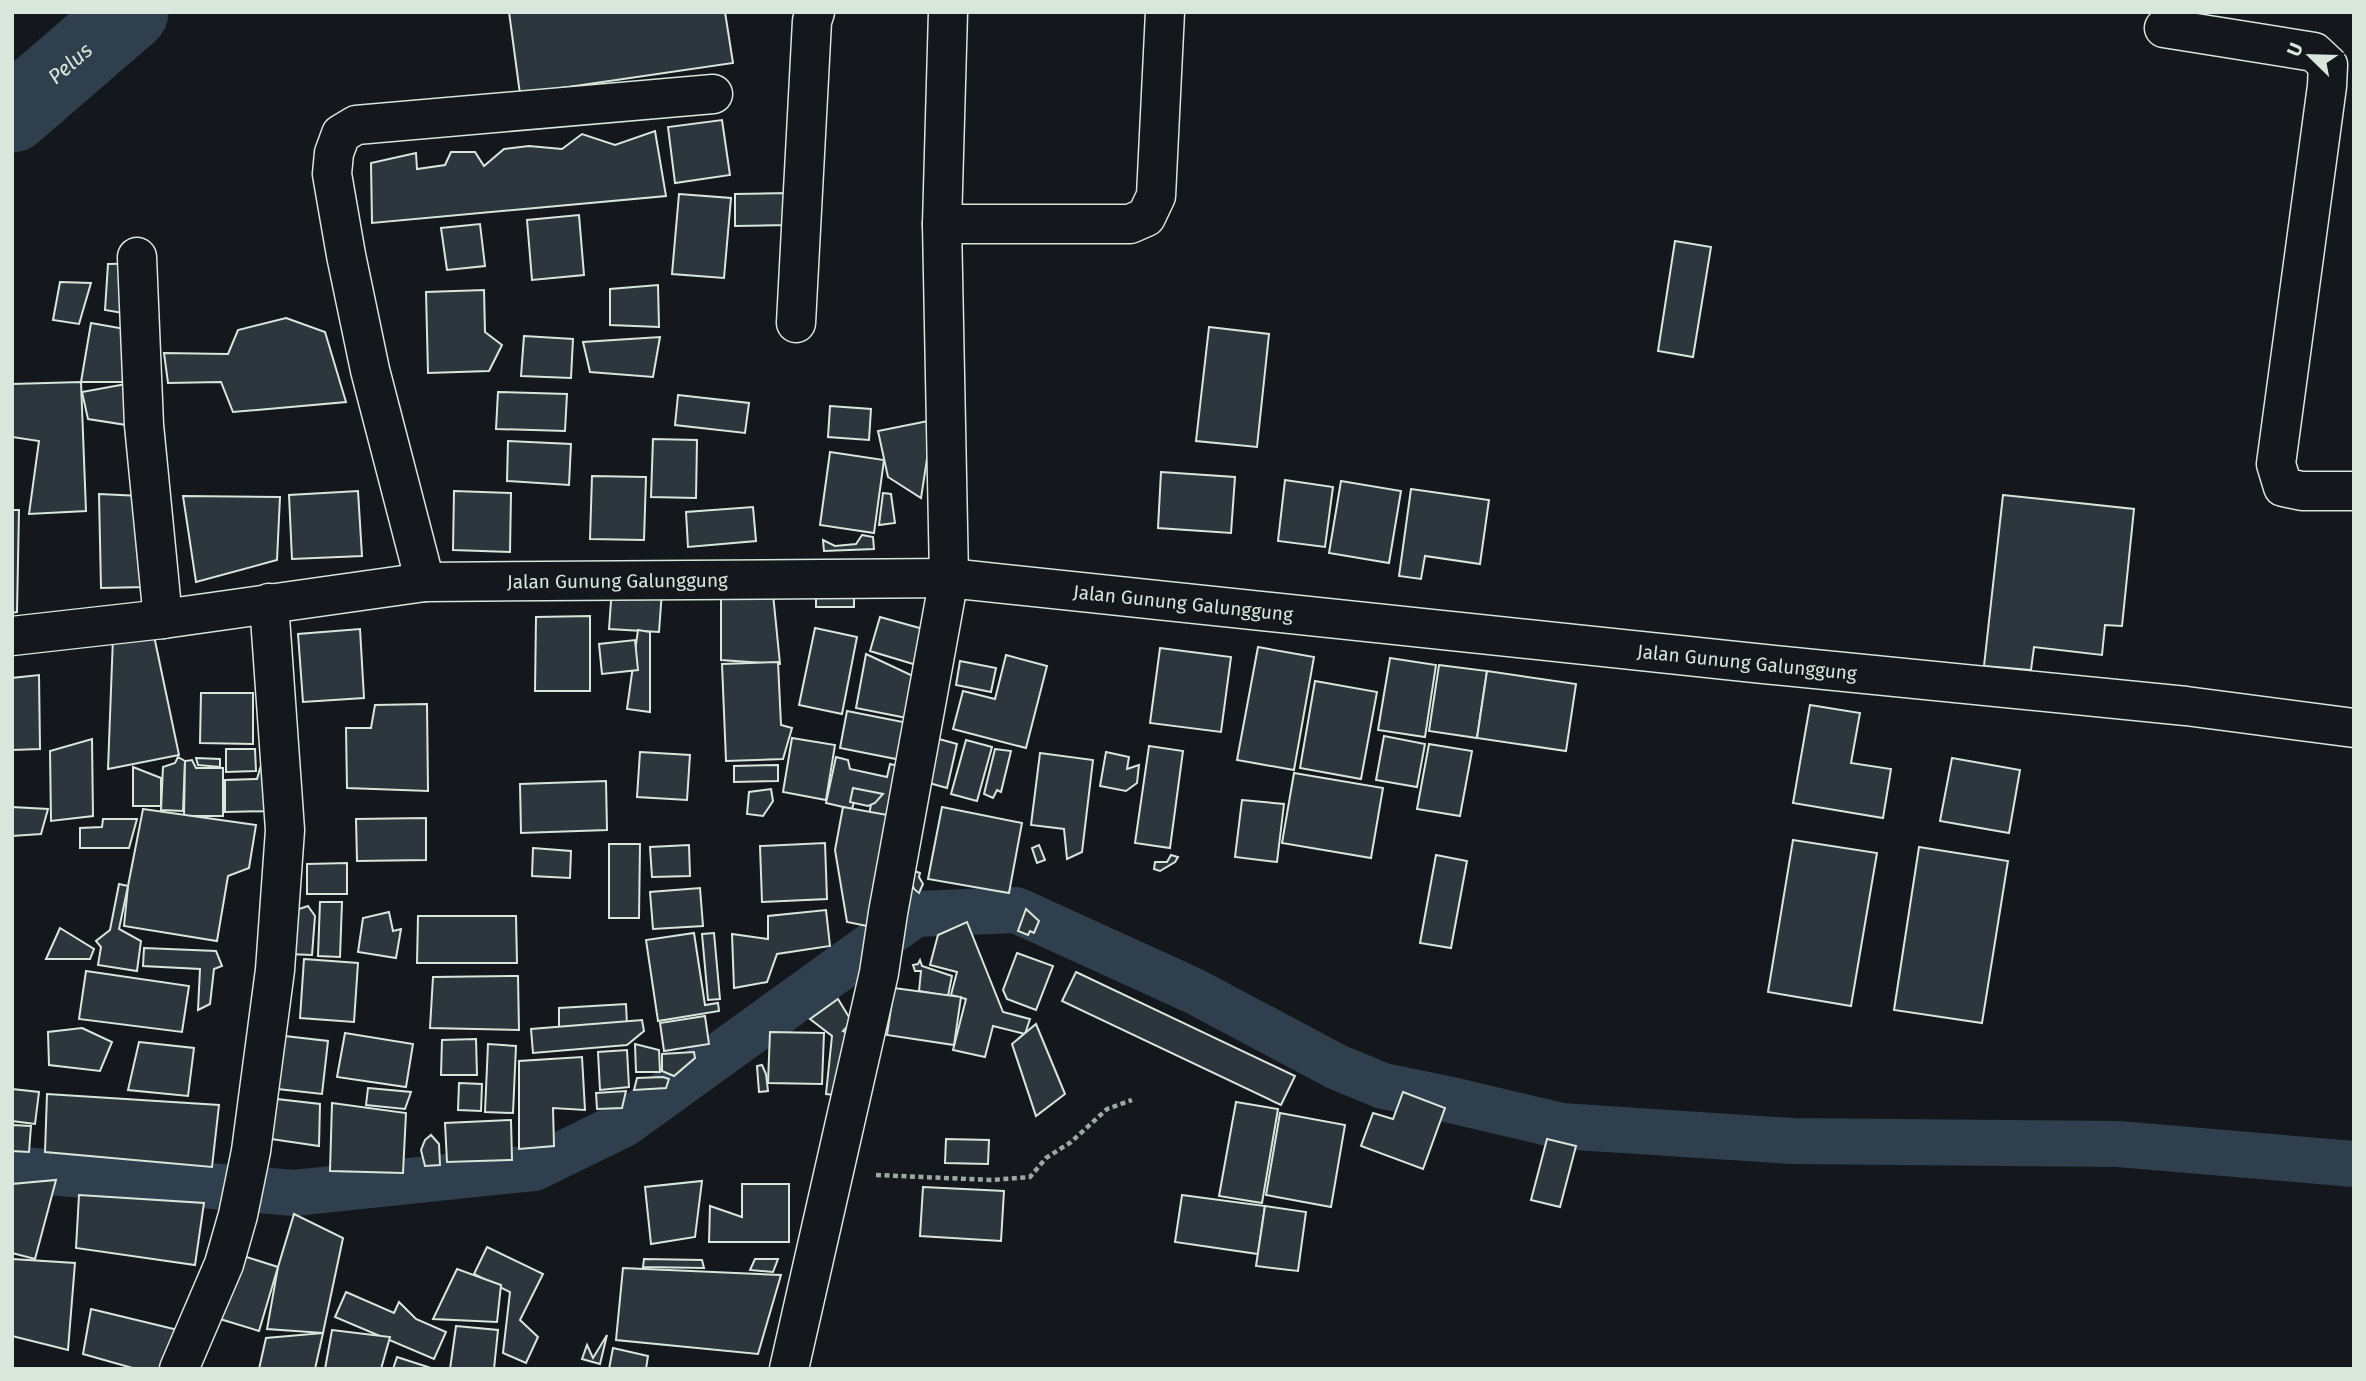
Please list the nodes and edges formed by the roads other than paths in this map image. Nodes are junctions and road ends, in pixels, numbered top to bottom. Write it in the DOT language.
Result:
graph roads {
  1 [pos="815,12"];
  2 [pos="948,12"];
  3 [pos="1165,12"];
  4 [pos="2164,29"];
  5 [pos="713,93"];
  6 [pos="942,224"];
  7 [pos="137,257"];
  8 [pos="796,323"];
  9 [pos="2354,492"];
  10 [pos="949,578"];
  11 [pos="425,582"];
  12 [pos="269,603"];
  13 [pos="163,619"];
  14 [pos="12,636"];
  15 [pos="2354,728"];
  16 [pos="178,1369"];
  17 [pos="789,1369"];
  1 -- 8 [label="street"];
  2 -- 6 [label="street"];
  3 -- 6 [label="street"];
  4 -- 9 [label="street"];
  5 -- 11 [label="street"];
  6 -- 10 [label="street"];
  7 -- 13 [label="street"];
  10 -- 11 [label="street, Jalan Gunung Galunggung"];
  10 -- 15 [label="street, Jalan Gunung Galunggung"];
  10 -- 17 [label="street"];
  11 -- 12 [label="street, Jalan Gunung Galunggung"];
  12 -- 13 [label="street, Jalan Gunung Galunggung"];
  12 -- 16 [label="street"];
  13 -- 14 [label="street, Jalan Gunung Galunggung"];
}
